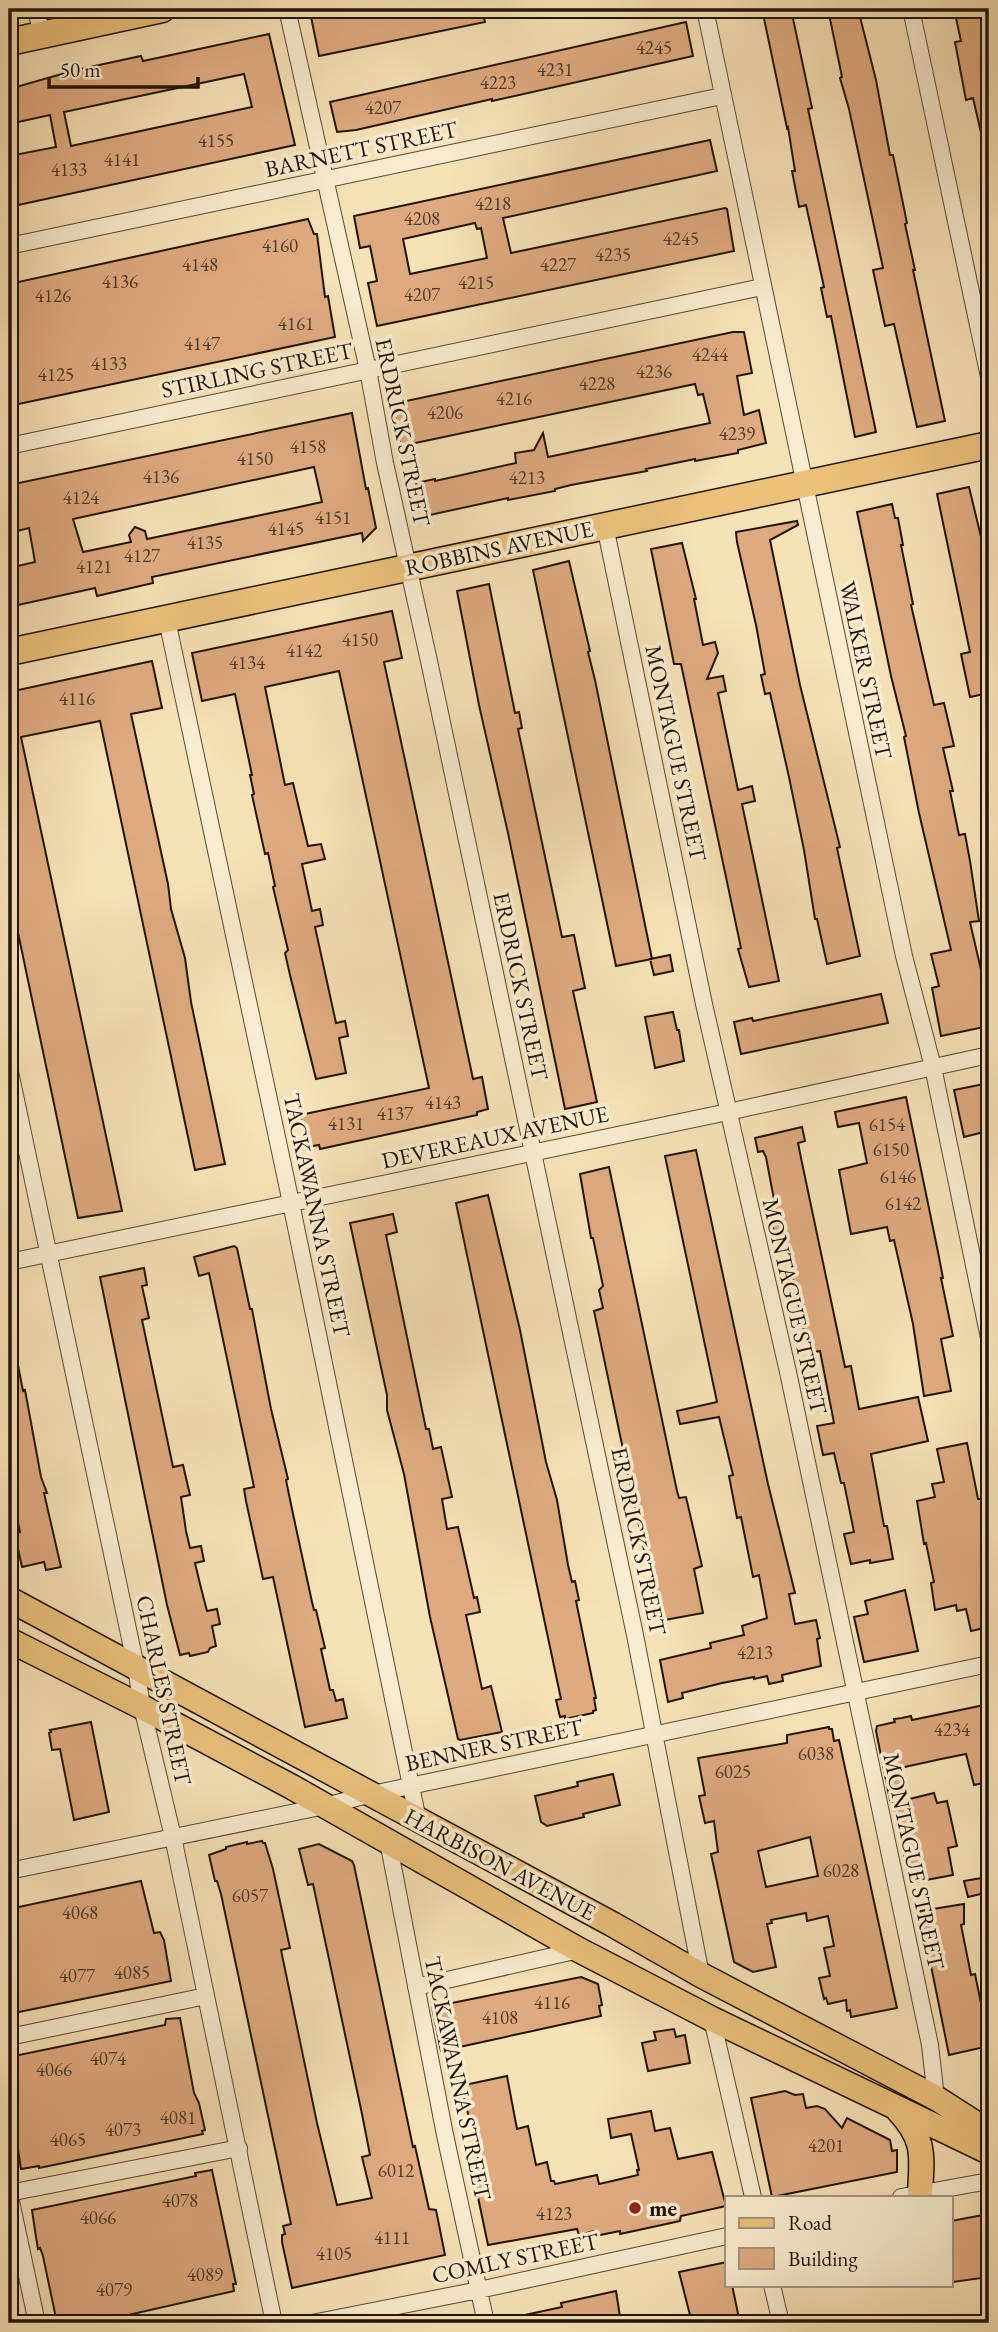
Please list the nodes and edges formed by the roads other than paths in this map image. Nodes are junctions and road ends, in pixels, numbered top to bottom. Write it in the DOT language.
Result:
graph roads {
  1 [pos="36,9"];
  2 [pos="162,9"];
  3 [pos="287,9"];
  4 [pos="705,9"];
  5 [pos="911,9"];
  6 [pos="42,34"];
  7 [pos="9,41"];
  8 [pos="722,96"];
  9 [pos="324,179"];
  10 [pos="9,246"];
  11 [pos="762,287"];
  12 [pos="368,370"];
  13 [pos="989,377"];
  14 [pos="9,446"];
  15 [pos="989,446"];
  16 [pos="804,484"];
  17 [pos="605,526"];
  18 [pos="408,567"];
  19 [pos="167,620"];
  20 [pos="9,652"];
  21 [pos="989,1055"];
  22 [pos="9,1067"];
  23 [pos="933,1067"];
  24 [pos="728,1112"];
  25 [pos="534,1153"];
  26 [pos="291,1203"];
  27 [pos="48,1254"];
  28 [pos="9,1262"];
  29 [pos="989,1338"];
  30 [pos="9,1599"];
  31 [pos="9,1640"];
  32 [pos="989,1664"];
  33 [pos="136,1668"];
  34 [pos="855,1693"];
  35 [pos="142,1707"];
  36 [pos="656,1734"];
  37 [pos="411,1786"];
  38 [pos="372,1794"];
  39 [pos="325,1806"];
  40 [pos="418,1820"];
  41 [pos="173,1837"];
  42 [pos="388,1841"];
  43 [pos="9,1871"];
  44 [pos="579,1950"];
  45 [pos="701,1975"];
  46 [pos="416,1987"];
  47 [pos="206,1996"];
  48 [pos="712,2019"];
  49 [pos="9,2037"];
  50 [pos="936,2098"];
  51 [pos="895,2107"];
  52 [pos="989,2132"];
  53 [pos="239,2148"];
  54 [pos="989,2152"];
  55 [pos="989,2181"];
  56 [pos="9,2193"];
  57 [pos="911,2195"];
  58 [pos="754,2196"];
  59 [pos="725,2236"];
  60 [pos="772,2286"];
  61 [pos="479,2290"];
  62 [pos="37,2323"];
  63 [pos="274,2323"];
  64 [pos="312,2323"];
  65 [pos="486,2323"];
  66 [pos="780,2323"];
  1 -- 6 [label="street"];
  2 -- 6 [label="highway"];
  3 -- 9 [label="street, ERDRICK STREET"];
  4 -- 8 [label="street, WALKER STREET"];
  5 -- 13 [label="street"];
  6 -- 7 [label="highway"];
  8 -- 9 [label="street, BARNETT STREET"];
  8 -- 11 [label="street, WALKER STREET"];
  9 -- 10 [label="street, BARNETT STREET"];
  9 -- 12 [label="street, ERDRICK STREET"];
  11 -- 12 [label="street, STIRLING STREET"];
  11 -- 16 [label="street, WALKER STREET"];
  12 -- 14 [label="street, STIRLING STREET"];
  12 -- 18 [label="street, ERDRICK STREET"];
  15 -- 16 [label="highway, ROBBINS AVENUE"];
  16 -- 17 [label="highway, ROBBINS AVENUE"];
  16 -- 23 [label="street, WALKER STREET"];
  17 -- 18 [label="highway, ROBBINS AVENUE"];
  17 -- 24 [label="street, MONTAGUE STREET"];
  18 -- 19 [label="highway, ROBBINS AVENUE"];
  18 -- 25 [label="street, ERDRICK STREET"];
  19 -- 20 [label="highway, ROBBINS AVENUE"];
  19 -- 26 [label="street, TACKAWANNA STREET"];
  21 -- 23 [label="street, DEVEREAUX AVENUE"];
  22 -- 27 [label="street, CHARLES STREET"];
  23 -- 24 [label="street, DEVEREAUX AVENUE"];
  23 -- 29 [label="street, WALKER STREET"];
  24 -- 25 [label="street, DEVEREAUX AVENUE"];
  24 -- 34 [label="street, MONTAGUE STREET"];
  25 -- 26 [label="street, DEVEREAUX AVENUE"];
  25 -- 36 [label="street, ERDRICK STREET"];
  26 -- 27 [label="street, DEVEREAUX AVENUE"];
  26 -- 37 [label="street, TACKAWANNA STREET"];
  27 -- 28 [label="street, DEVEREAUX AVENUE"];
  27 -- 33 [label="street, CHARLES STREET"];
  30 -- 33 [label="main road, HARBISON AVENUE"];
  31 -- 35 [label="main road, HARBISON AVENUE"];
  32 -- 34 [label="street, BENNER STREET"];
  33 -- 35 [label="street, CHARLES STREET"];
  33 -- 38 [label="main road, HARBISON AVENUE"];
  34 -- 36 [label="street, BENNER STREET"];
  34 -- 50 [label="street, MONTAGUE STREET"];
  35 -- 39 [label="main road, HARBISON AVENUE"];
  35 -- 41 [label="street, CHARLES STREET"];
  36 -- 37 [label="street, BENNER STREET"];
  36 -- 45 [label="street, ERDRICK STREET"];
  37 -- 38 [label="street, BENNER STREET"];
  37 -- 40 [label="street, TACKAWANNA STREET"];
  38 -- 39 [label="street, BENNER STREET"];
  38 -- 40 [label="main road, HARBISON AVENUE"];
  39 -- 41 [label="street, BENNER STREET"];
  39 -- 42 [label="main road, HARBISON AVENUE"];
  40 -- 45 [label="main road, HARBISON AVENUE"];
  41 -- 43 [label="street, BENNER STREET"];
  41 -- 47 [label="street, CHARLES STREET"];
  42 -- 44 [label="main road, HARBISON AVENUE"];
  42 -- 46 [label="street, TACKAWANNA STREET"];
  44 -- 46 [label="street"];
  44 -- 48 [label="main road, HARBISON AVENUE"];
  45 -- 50 [label="main road, HARBISON AVENUE"];
  46 -- 61 [label="street, TACKAWANNA STREET"];
  47 -- 49 [label="street"];
  47 -- 53 [label="street, CHARLES STREET"];
  48 -- 51 [label="main road, HARBISON AVENUE"];
  48 -- 58 [label="street"];
  50 -- 52 [label="main road, HARBISON AVENUE"];
  51 -- 54 [label="main road, HARBISON AVENUE"];
  51 -- 57 [label="main road"];
  53 -- 56 [label="street"];
  53 -- 63 [label="street, CHARLES STREET"];
  55 -- 57 [label="street"];
  56 -- 62 [label="street"];
  59 -- 61 [label="street, COMLY STREET"];
  60 -- 66 [label="street"];
  61 -- 64 [label="street, COMLY STREET"];
  61 -- 65 [label="street, TACKAWANNA STREET"];
}
